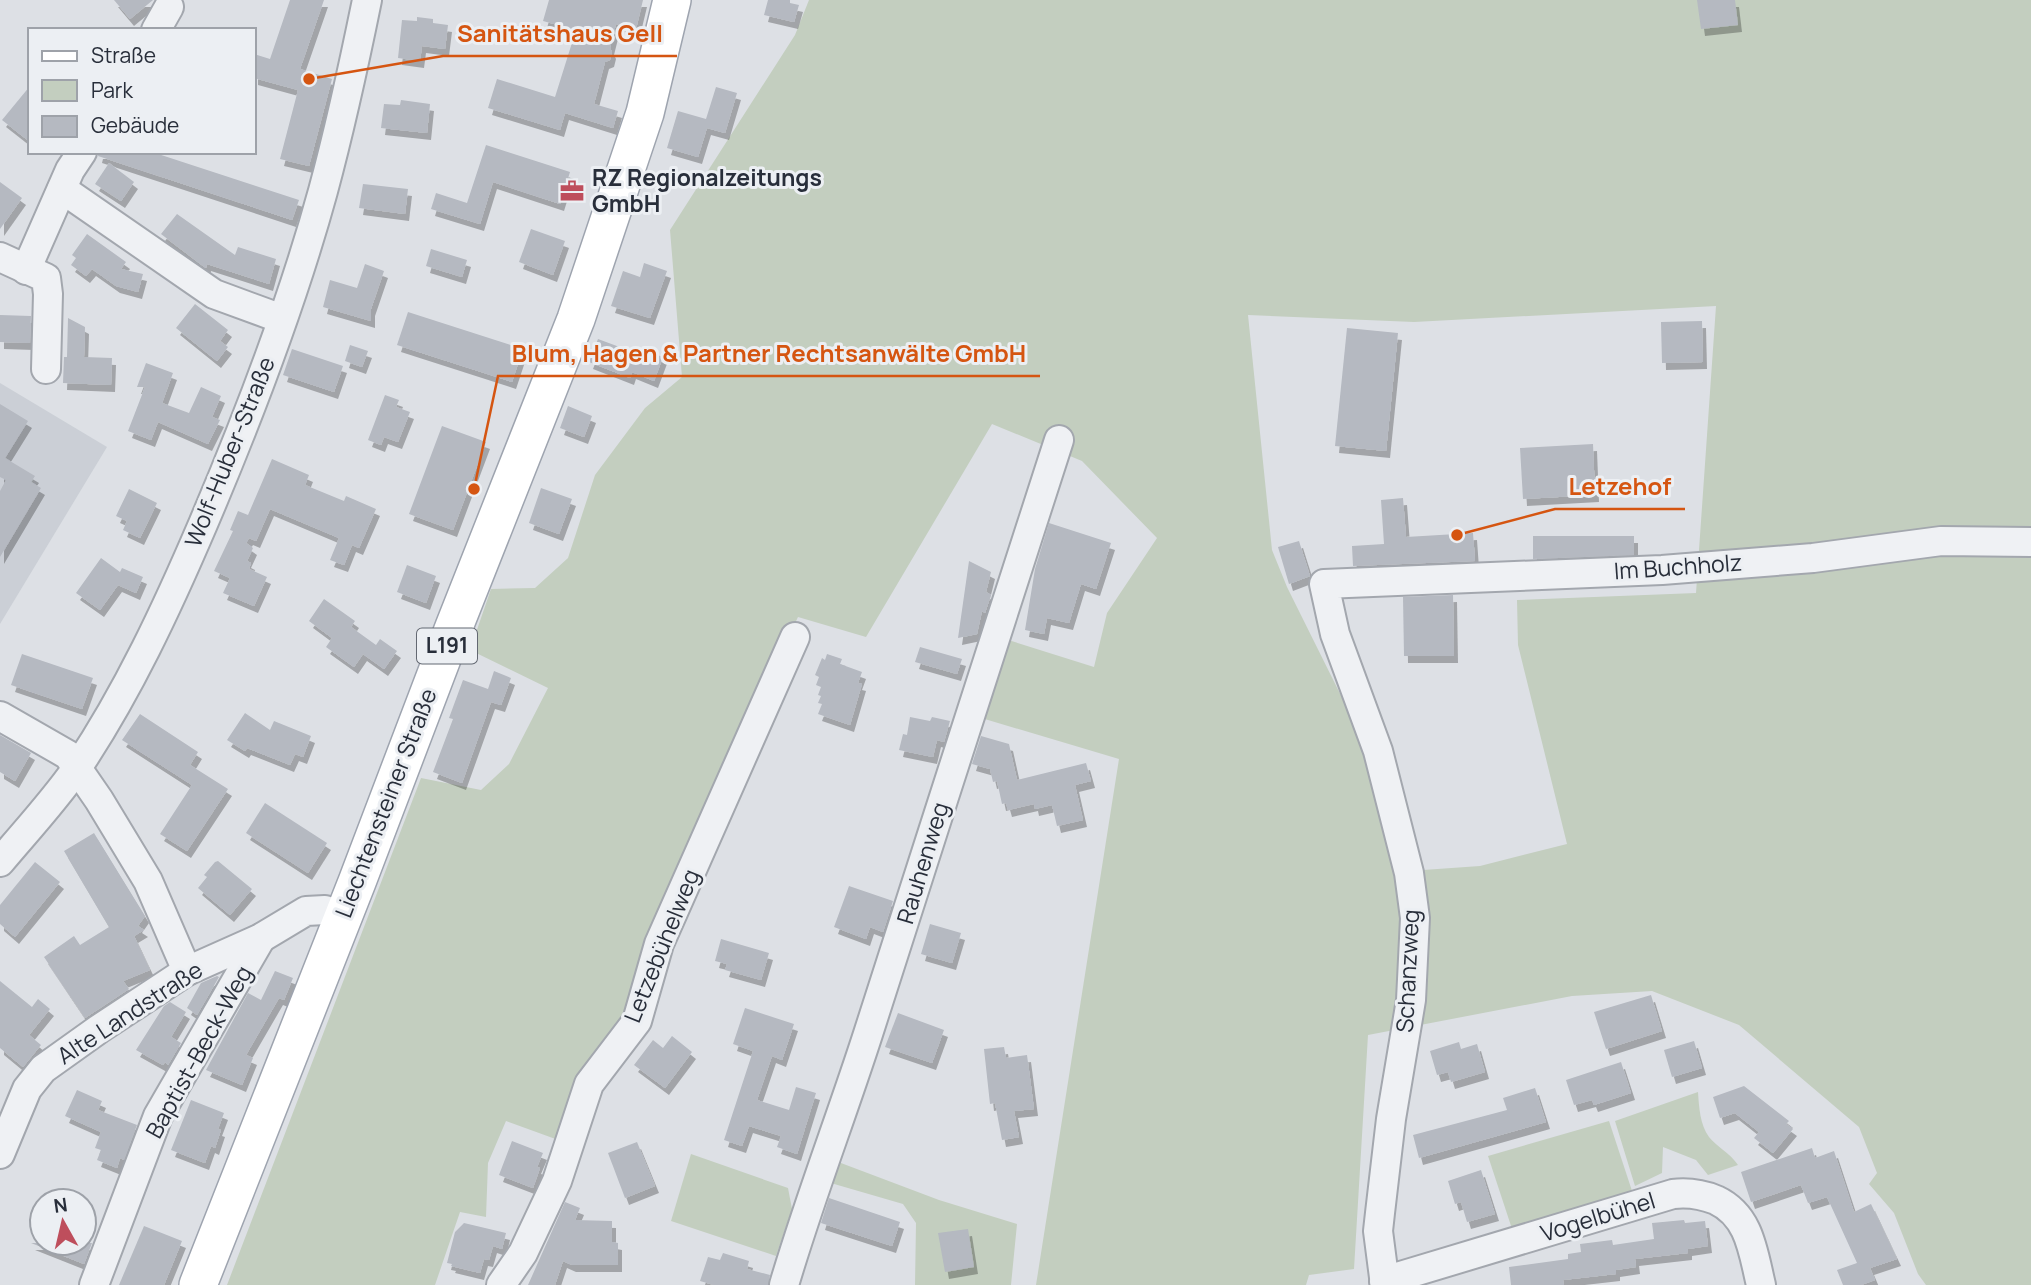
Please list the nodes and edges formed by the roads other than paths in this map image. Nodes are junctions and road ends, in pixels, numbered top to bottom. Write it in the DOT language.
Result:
graph roads {
  1 [pos="367,0"];
  2 [pos="672,0"];
  3 [pos="81,154"];
  4 [pos="61,189"];
  5 [pos="0,257"];
  6 [pos="26,270"];
  7 [pos="282,319"];
  8 [pos="46,369"];
  9 [pos="1059,440"];
  10 [pos="2031,541"];
  11 [pos="1324,584"];
  12 [pos="795,637"];
  13 [pos="0,716"];
  14 [pos="76,768"];
  15 [pos="0,862"];
  16 [pos="343,916"];
  17 [pos="261,938"];
  18 [pos="187,971"];
  19 [pos="0,1154"];
  20 [pos="1385,1283"];
  21 [pos="94,1285"];
  22 [pos="198,1285"];
  23 [pos="501,1285"];
  24 [pos="784,1285"];
  25 [pos="1761,1285"];
  1 -- 7 [label="street, Wolf-Huber-Straße"];
  2 -- 16 [label="main road, Liechtensteiner Straße / L191"];
  3 -- 4 [label="street"];
  4 -- 6 [label="street"];
  4 -- 7 [label="street"];
  5 -- 6 [label="street"];
  6 -- 8 [label="street"];
  7 -- 14 [label="street, Wolf-Huber-Straße"];
  9 -- 24 [label="street, Rauhenweg"];
  10 -- 11 [label="street, Im Buchholz"];
  11 -- 20 [label="street, Schanzweg"];
  12 -- 23 [label="street, Letzebühelweg"];
  13 -- 14 [label="street"];
  14 -- 15 [label="street, Wolf-Huber-Straße"];
  14 -- 18 [label="street"];
  16 -- 17 [label="street, Alte Landstraße"];
  16 -- 22 [label="main road, Liechtensteiner Straße / L191"];
  17 -- 18 [label="street, Alte Landstraße"];
  17 -- 21 [label="street, Baptist-Beck-Weg"];
  18 -- 19 [label="street, Alte Landstraße"];
  20 -- 25 [label="street, Vogelbühel"];
}
